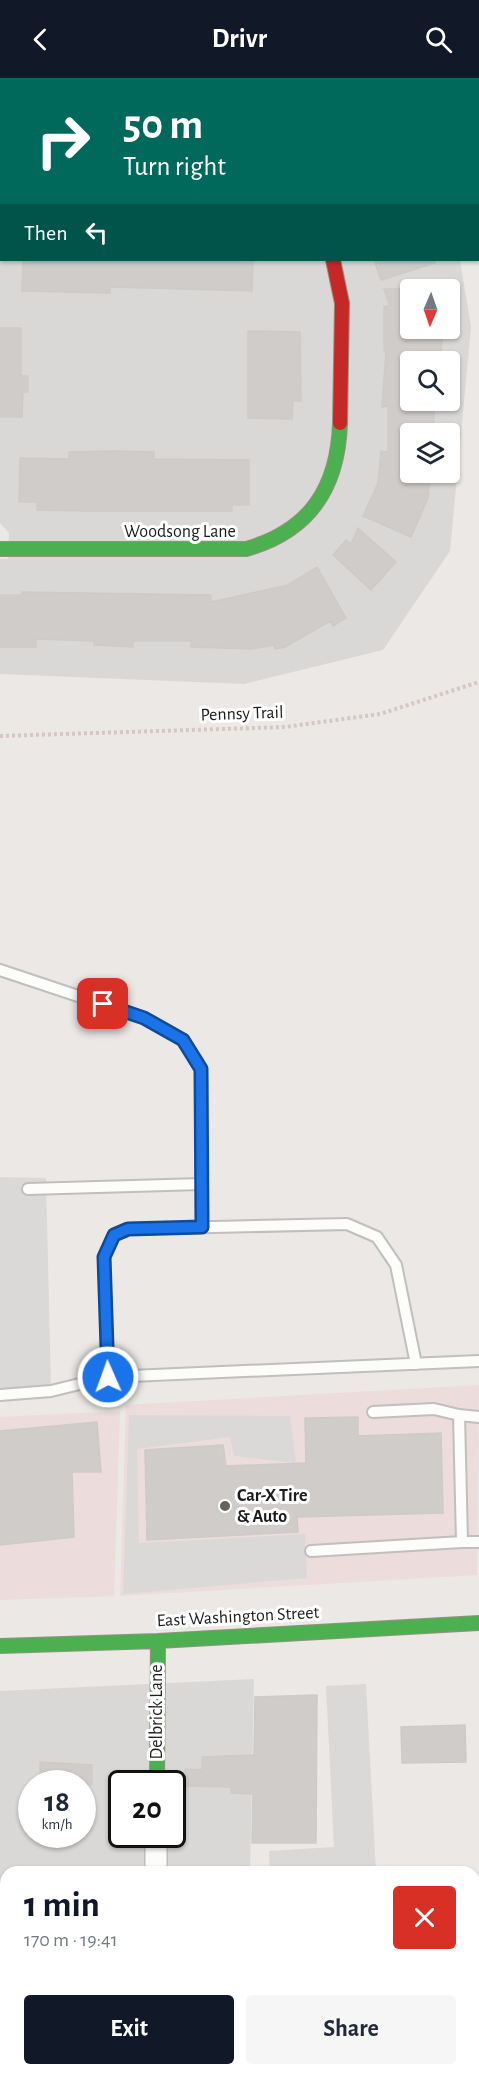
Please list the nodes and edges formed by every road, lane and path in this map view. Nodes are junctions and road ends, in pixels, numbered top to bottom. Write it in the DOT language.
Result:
graph roads {
  1 [pos="333,261"];
  2 [pos="0,549"];
  3 [pos="479,682"];
  4 [pos="0,736"];
  5 [pos="0,970"];
  6 [pos="202,1184"];
  7 [pos="28,1189"];
  8 [pos="202,1227"];
  9 [pos="479,1361"];
  10 [pos="416,1364"];
  11 [pos="108,1377"];
  12 [pos="0,1395"];
  13 [pos="373,1412"];
  14 [pos="459,1415"];
  15 [pos="479,1417"];
  16 [pos="462,1542"];
  17 [pos="479,1542"];
  18 [pos="311,1551"];
  19 [pos="479,1623"];
  20 [pos="158,1641"];
  21 [pos="0,1646"];
  22 [pos="157,1770"];
  23 [pos="156,1848"];
  24 [pos="156,1866"];
  1 -- 2 [label="street, Woodsong Lane"];
  3 -- 4 [label="path, Pennsy Trail"];
  5 -- 6 [label="lane"];
  6 -- 7 [label="lane"];
  6 -- 8 [label="lane"];
  8 -- 10 [label="lane"];
  8 -- 11 [label="lane"];
  9 -- 10 [label="lane"];
  10 -- 11 [label="lane"];
  11 -- 12 [label="lane"];
  13 -- 14 [label="lane"];
  14 -- 15 [label="lane"];
  14 -- 16 [label="lane"];
  16 -- 17 [label="lane"];
  16 -- 18 [label="lane"];
  19 -- 20 [label="street, East Washington Street"];
  20 -- 21 [label="street, East Washington Street"];
  20 -- 22 [label="street, Delbrick Lane"];
  23 -- 24 [label="street"];
}
